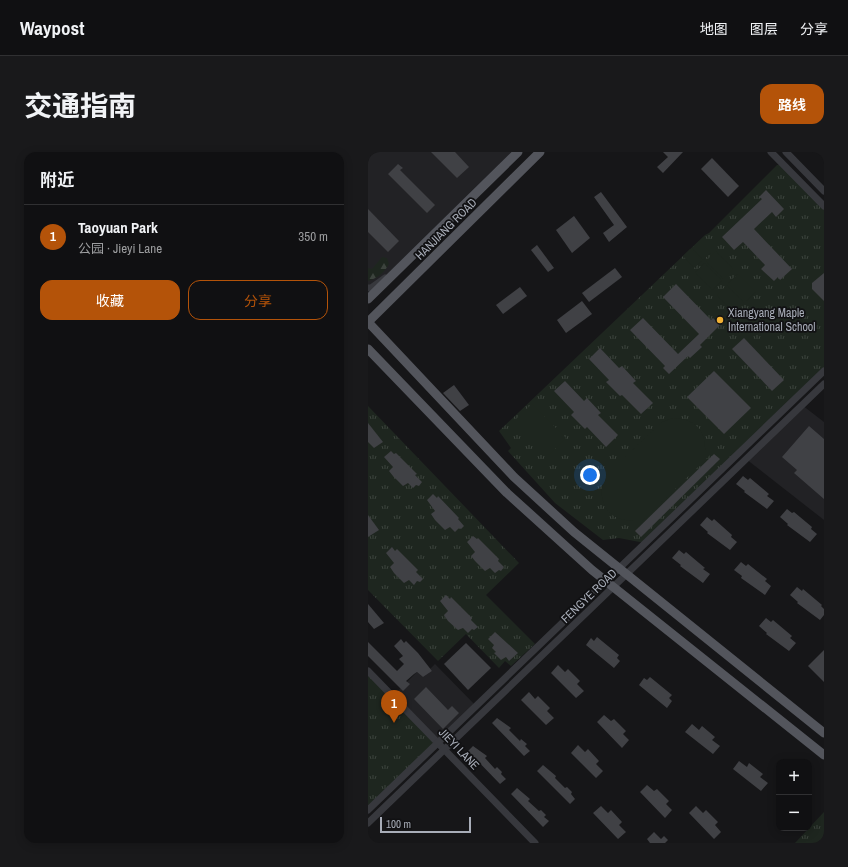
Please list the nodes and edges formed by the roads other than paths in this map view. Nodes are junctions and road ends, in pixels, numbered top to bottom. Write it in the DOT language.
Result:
graph roads {
  1 [pos="518,152"];
  2 [pos="540,152"];
  3 [pos="771,152"];
  4 [pos="786,152"];
  5 [pos="824,191"];
  6 [pos="824,206"];
  7 [pos="405,263"];
  8 [pos="368,288"];
  9 [pos="368,299"];
  10 [pos="368,322"];
  11 [pos="368,349"];
  12 [pos="824,370"];
  13 [pos="824,384"];
  14 [pos="620,568"];
  15 [pos="628,574"];
  16 [pos="606,580"];
  17 [pos="614,587"];
  18 [pos="368,670"];
  19 [pos="824,733"];
  20 [pos="438,743"];
  21 [pos="445,750"];
  22 [pos="824,755"];
  23 [pos="368,810"];
  24 [pos="368,823"];
  25 [pos="535,843"];
  1 -- 7 [label="main road, HANJIANG ROAD"];
  2 -- 10 [label="main road, HANJIANG ROAD"];
  3 -- 6 [label="street"];
  4 -- 5 [label="street"];
  7 -- 8 [label="street"];
  7 -- 9 [label="main road, HANJIANG ROAD"];
  10 -- 14 [label="main road"];
  11 -- 16 [label="main road"];
  12 -- 14 [label="street, FENGYE ROAD"];
  13 -- 15 [label="street, FENGYE ROAD"];
  14 -- 15 [label="main road"];
  14 -- 16 [label="street, FENGYE ROAD"];
  15 -- 17 [label="street, FENGYE ROAD"];
  15 -- 19 [label="main road"];
  16 -- 17 [label="main road"];
  16 -- 20 [label="street, FENGYE ROAD"];
  17 -- 21 [label="street, FENGYE ROAD"];
  17 -- 22 [label="main road"];
  18 -- 20 [label="street, JIEYI LANE"];
  20 -- 21 [label="street, JIEYI LANE"];
  20 -- 23 [label="street, FENGYE ROAD"];
  21 -- 24 [label="street, FENGYE ROAD"];
  21 -- 25 [label="street, JIEYI LANE"];
}
